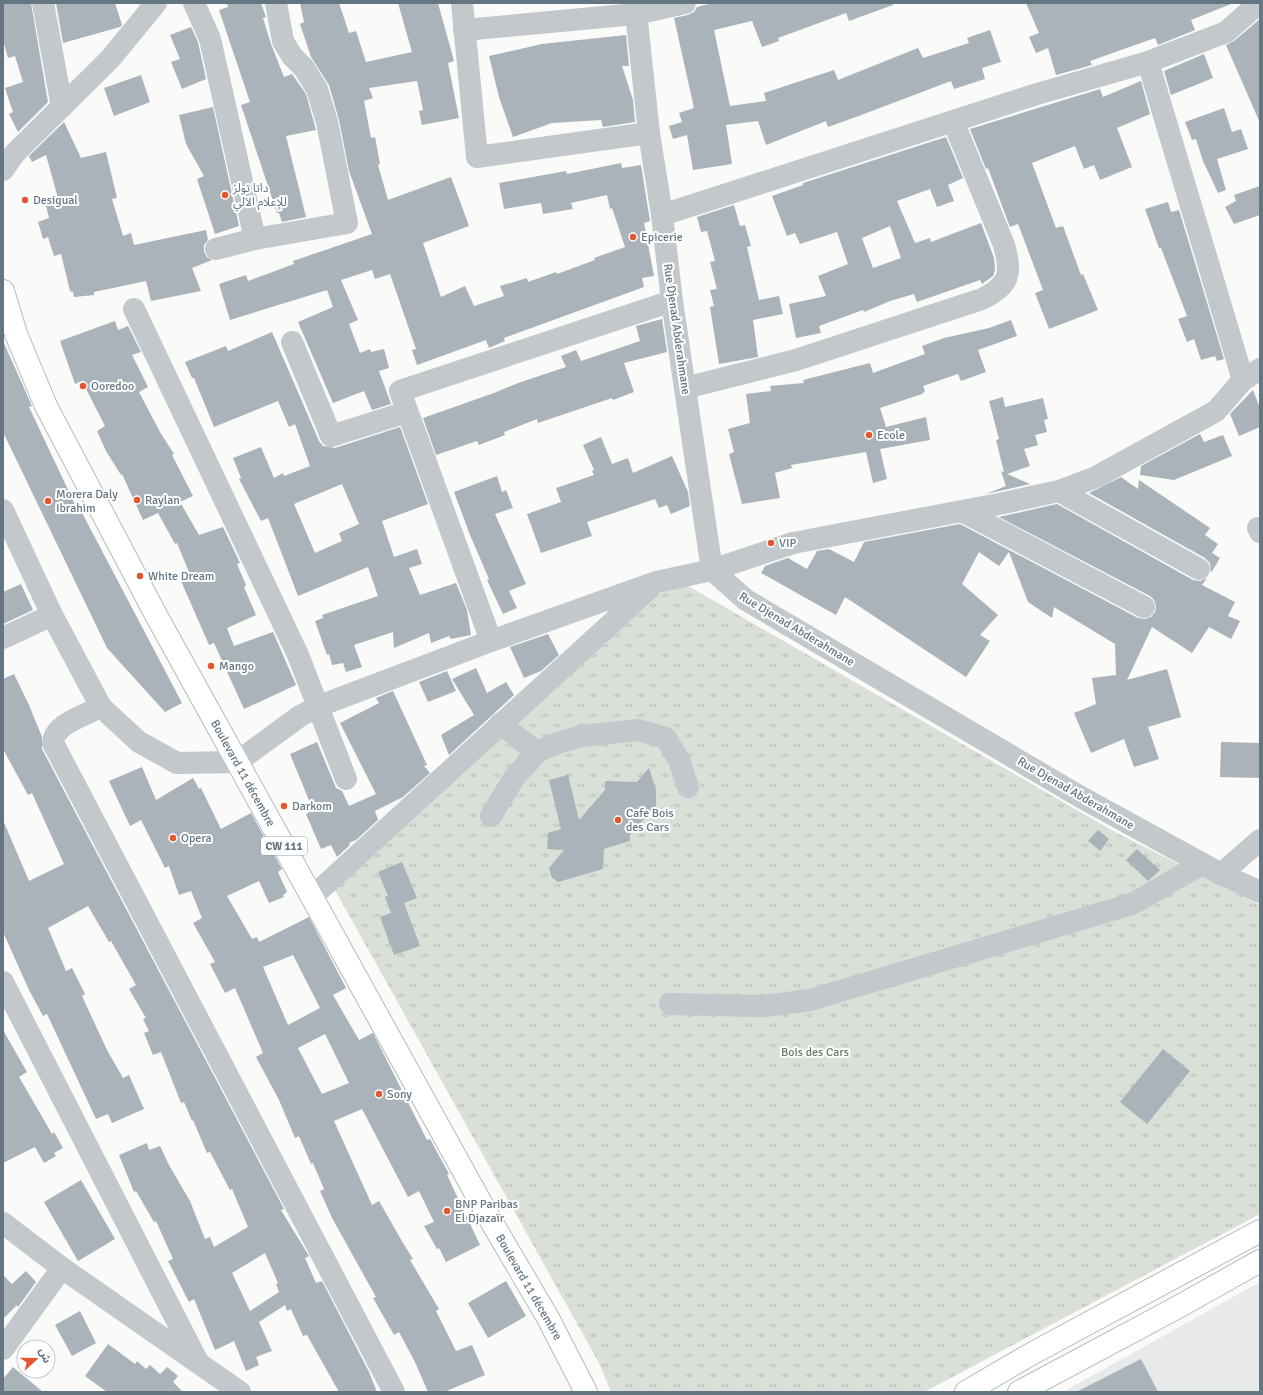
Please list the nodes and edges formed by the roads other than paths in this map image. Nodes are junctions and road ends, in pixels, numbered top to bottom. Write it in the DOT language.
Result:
graph roads {
  1 [pos="43,3"];
  2 [pos="156,3"];
  3 [pos="194,3"];
  4 [pos="276,3"];
  5 [pos="462,3"];
  6 [pos="685,3"];
  7 [pos="1259,3"];
  8 [pos="635,9"];
  9 [pos="464,30"];
  10 [pos="1148,62"];
  11 [pos="62,107"];
  12 [pos="954,121"];
  13 [pos="649,133"];
  14 [pos="3,170"];
  15 [pos="662,215"];
  16 [pos="255,239"];
  17 [pos="216,249"];
  18 [pos="3,291"];
  19 [pos="672,301"];
  20 [pos="134,309"];
  21 [pos="292,342"];
  22 [pos="1251,374"];
  23 [pos="685,388"];
  24 [pos="407,412"];
  25 [pos="1059,491"];
  26 [pos="3,510"];
  27 [pos="962,511"];
  28 [pos="1199,569"];
  29 [pos="712,570"];
  30 [pos="656,582"];
  31 [pos="1144,607"];
  32 [pos="52,615"];
  33 [pos="3,638"];
  34 [pos="491,641"];
  35 [pos="319,706"];
  36 [pos="101,707"];
  37 [pos="500,724"];
  38 [pos="537,752"];
  39 [pos="237,762"];
  40 [pos="346,779"];
  41 [pos="688,787"];
  42 [pos="491,816"];
  43 [pos="1260,840"];
  44 [pos="1212,869"];
  45 [pos="1260,892"];
  46 [pos="313,896"];
  47 [pos="3,982"];
  48 [pos="670,1004"];
  49 [pos="3,1223"];
  50 [pos="1260,1231"];
  51 [pos="1260,1261"];
  52 [pos="62,1268"];
  53 [pos="3,1349"];
  54 [pos="198,1362"];
  55 [pos="240,1392"];
  56 [pos="394,1392"];
  57 [pos="586,1392"];
  58 [pos="966,1392"];
  59 [pos="1019,1392"];
  1 -- 11 [label="street"];
  2 -- 11 [label="street"];
  3 -- 16 [label="street"];
  4 -- 16 [label="street"];
  5 -- 9 [label="street"];
  6 -- 8 [label="street"];
  7 -- 10 [label="street"];
  8 -- 9 [label="street"];
  8 -- 13 [label="street, Rue Djenad Abderahmane"];
  9 -- 13 [label="street"];
  10 -- 12 [label="street"];
  10 -- 22 [label="street"];
  11 -- 14 [label="street"];
  12 -- 15 [label="street"];
  12 -- 23 [label="street"];
  13 -- 15 [label="street, Rue Djenad Abderahmane"];
  15 -- 19 [label="street, Rue Djenad Abderahmane"];
  16 -- 17 [label="street"];
  18 -- 39 [label="main road, Boulevard 11 décembre / CW 111"];
  19 -- 23 [label="street, Rue Djenad Abderahmane"];
  19 -- 24 [label="street"];
  20 -- 35 [label="street"];
  21 -- 24 [label="street"];
  22 -- 25 [label="street"];
  23 -- 29 [label="street, Rue Djenad Abderahmane"];
  24 -- 34 [label="street"];
  25 -- 27 [label="street"];
  25 -- 28 [label="street"];
  26 -- 32 [label="street"];
  27 -- 29 [label="street"];
  27 -- 31 [label="street"];
  29 -- 30 [label="street"];
  29 -- 44 [label="street, Rue Djenad Abderahmane"];
  30 -- 34 [label="street"];
  30 -- 37 [label="street"];
  32 -- 33 [label="street"];
  32 -- 36 [label="street"];
  34 -- 35 [label="street"];
  35 -- 39 [label="street"];
  35 -- 40 [label="street"];
  36 -- 39 [label="street"];
  36 -- 56 [label="street"];
  37 -- 38 [label="street"];
  37 -- 46 [label="street"];
  38 -- 41 [label="street"];
  38 -- 42 [label="street"];
  39 -- 46 [label="main road, Boulevard 11 décembre / CW 111"];
  43 -- 44 [label="street"];
  44 -- 45 [label="street, Rue Djenad Abderahmane"];
  44 -- 48 [label="street"];
  46 -- 57 [label="main road, Boulevard 11 décembre / CW 111"];
  47 -- 54 [label="street"];
  49 -- 52 [label="street"];
  50 -- 58 [label="main road"];
  51 -- 59 [label="main road"];
  52 -- 53 [label="street"];
  52 -- 54 [label="street"];
  54 -- 55 [label="street"];
}
